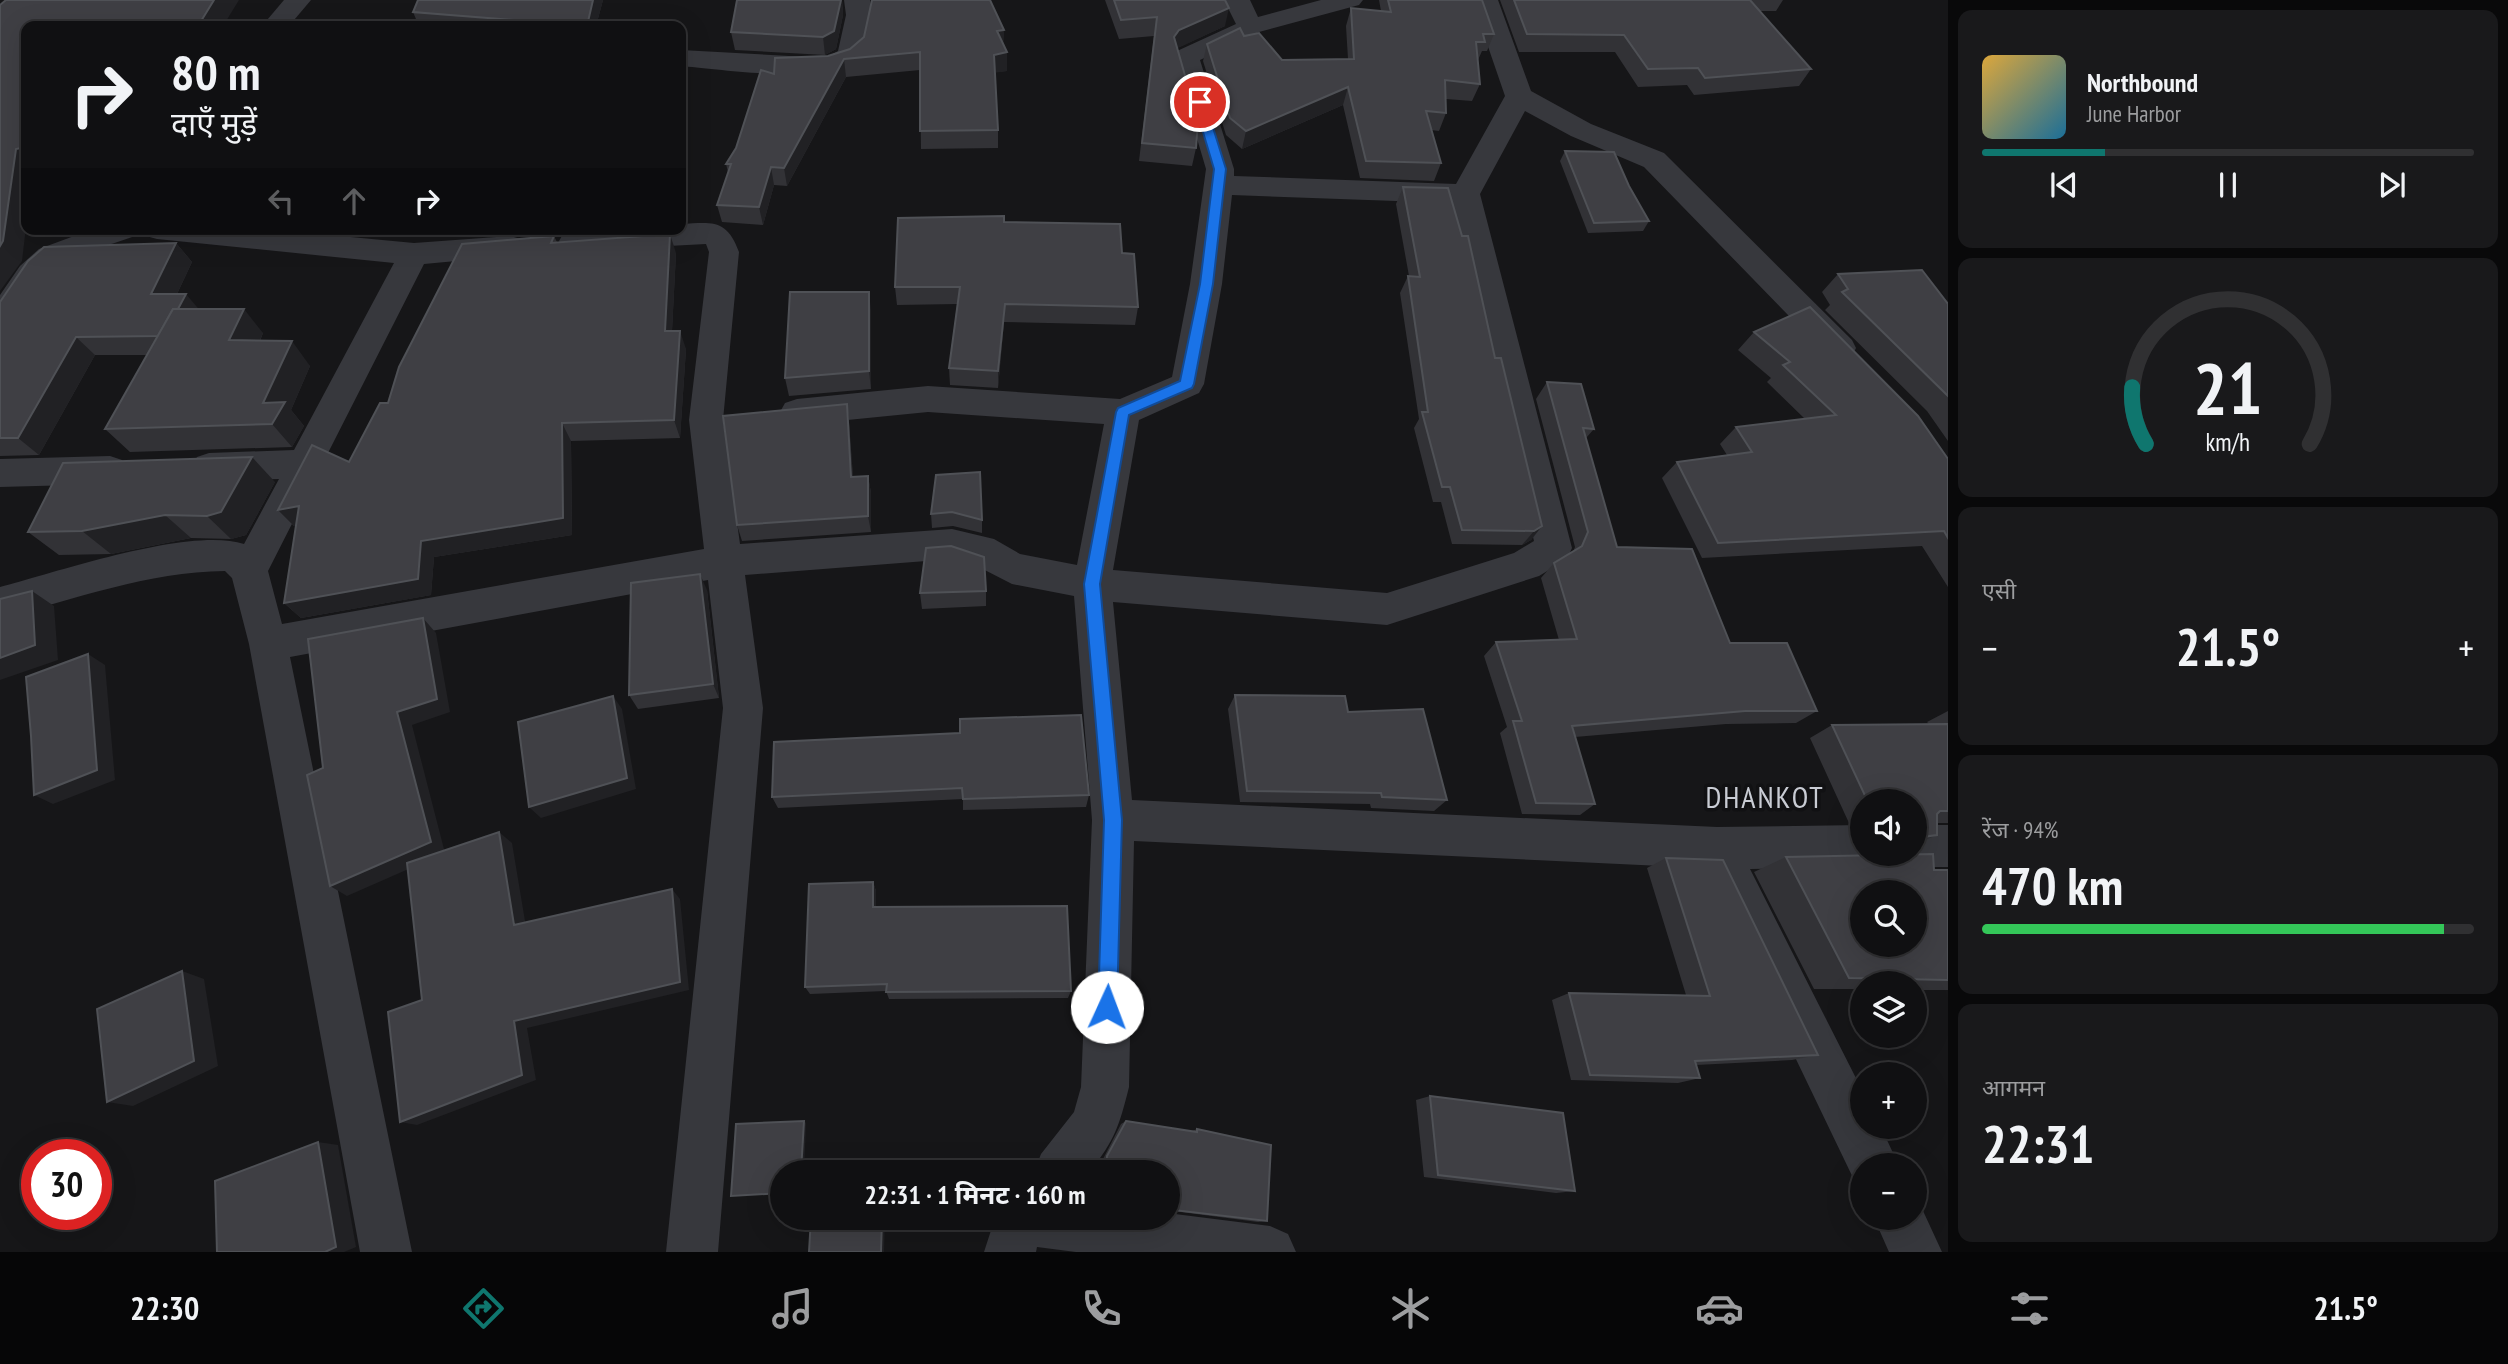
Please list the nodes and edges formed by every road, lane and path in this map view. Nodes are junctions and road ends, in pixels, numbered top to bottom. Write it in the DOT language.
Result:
graph roads {
  1 [pos="298,0"];
  2 [pos="857,0"];
  3 [pos="1350,0"];
  4 [pos="1485,0"];
  5 [pos="1243,14"];
  6 [pos="279,21"];
  7 [pos="686,58"];
  8 [pos="1519,96"];
  9 [pos="1217,185"];
  10 [pos="1465,194"];
  11 [pos="686,233"];
  12 [pos="108,235"];
  13 [pos="219,235"];
  14 [pos="655,235"];
  15 [pos="414,254"];
  16 [pos="50,256"];
  17 [pos="0,264"];
  18 [pos="0,319"];
  19 [pos="1856,364"];
  20 [pos="1123,412"];
  21 [pos="733,418"];
  22 [pos="305,464"];
  23 [pos="180,468"];
  24 [pos="138,469"];
  25 [pos="0,473"];
  26 [pos="725,561"];
  27 [pos="249,571"];
  28 [pos="1092,584"];
  29 [pos="0,603"];
  30 [pos="268,644"];
  31 [pos="1113,820"];
  32 [pos="1850,846"];
  33 [pos="1927,846"];
  34 [pos="1948,846"];
  35 [pos="1717,848"];
  36 [pos="1868,1153"];
  37 [pos="1068,1160"];
  38 [pos="1016,1230"];
  39 [pos="1108,1230"];
  40 [pos="1906,1230"];
  41 [pos="386,1252"];
  42 [pos="692,1252"];
  43 [pos="1010,1252"];
  44 [pos="1270,1252"];
  45 [pos="1916,1252"];
  1 -- 6 [label="street"];
  2 -- 7 [label="street"];
  3 -- 5 [label="street"];
  4 -- 8 [label="street"];
  5 -- 9 [label="street"];
  8 -- 10 [label="street"];
  8 -- 19 [label="street"];
  9 -- 10 [label="street"];
  9 -- 20 [label="street"];
  10 -- 28 [label="street"];
  11 -- 21 [label="street"];
  12 -- 16 [label="street"];
  13 -- 15 [label="street"];
  14 -- 15 [label="street"];
  15 -- 22 [label="street"];
  16 -- 17 [label="street"];
  16 -- 18 [label="street"];
  20 -- 21 [label="street"];
  20 -- 28 [label="street"];
  21 -- 26 [label="street"];
  22 -- 23 [label="street"];
  22 -- 27 [label="street"];
  24 -- 25 [label="street"];
  26 -- 28 [label="street"];
  26 -- 30 [label="street"];
  26 -- 42 [label="street"];
  27 -- 29 [label="street"];
  27 -- 30 [label="street"];
  28 -- 31 [label="street"];
  30 -- 41 [label="street"];
  31 -- 35 [label="street"];
  31 -- 37 [label="street"];
  32 -- 35 [label="street"];
  33 -- 34 [label="street"];
  35 -- 36 [label="street"];
  38 -- 43 [label="street"];
  39 -- 44 [label="street"];
  40 -- 45 [label="street"];
}
